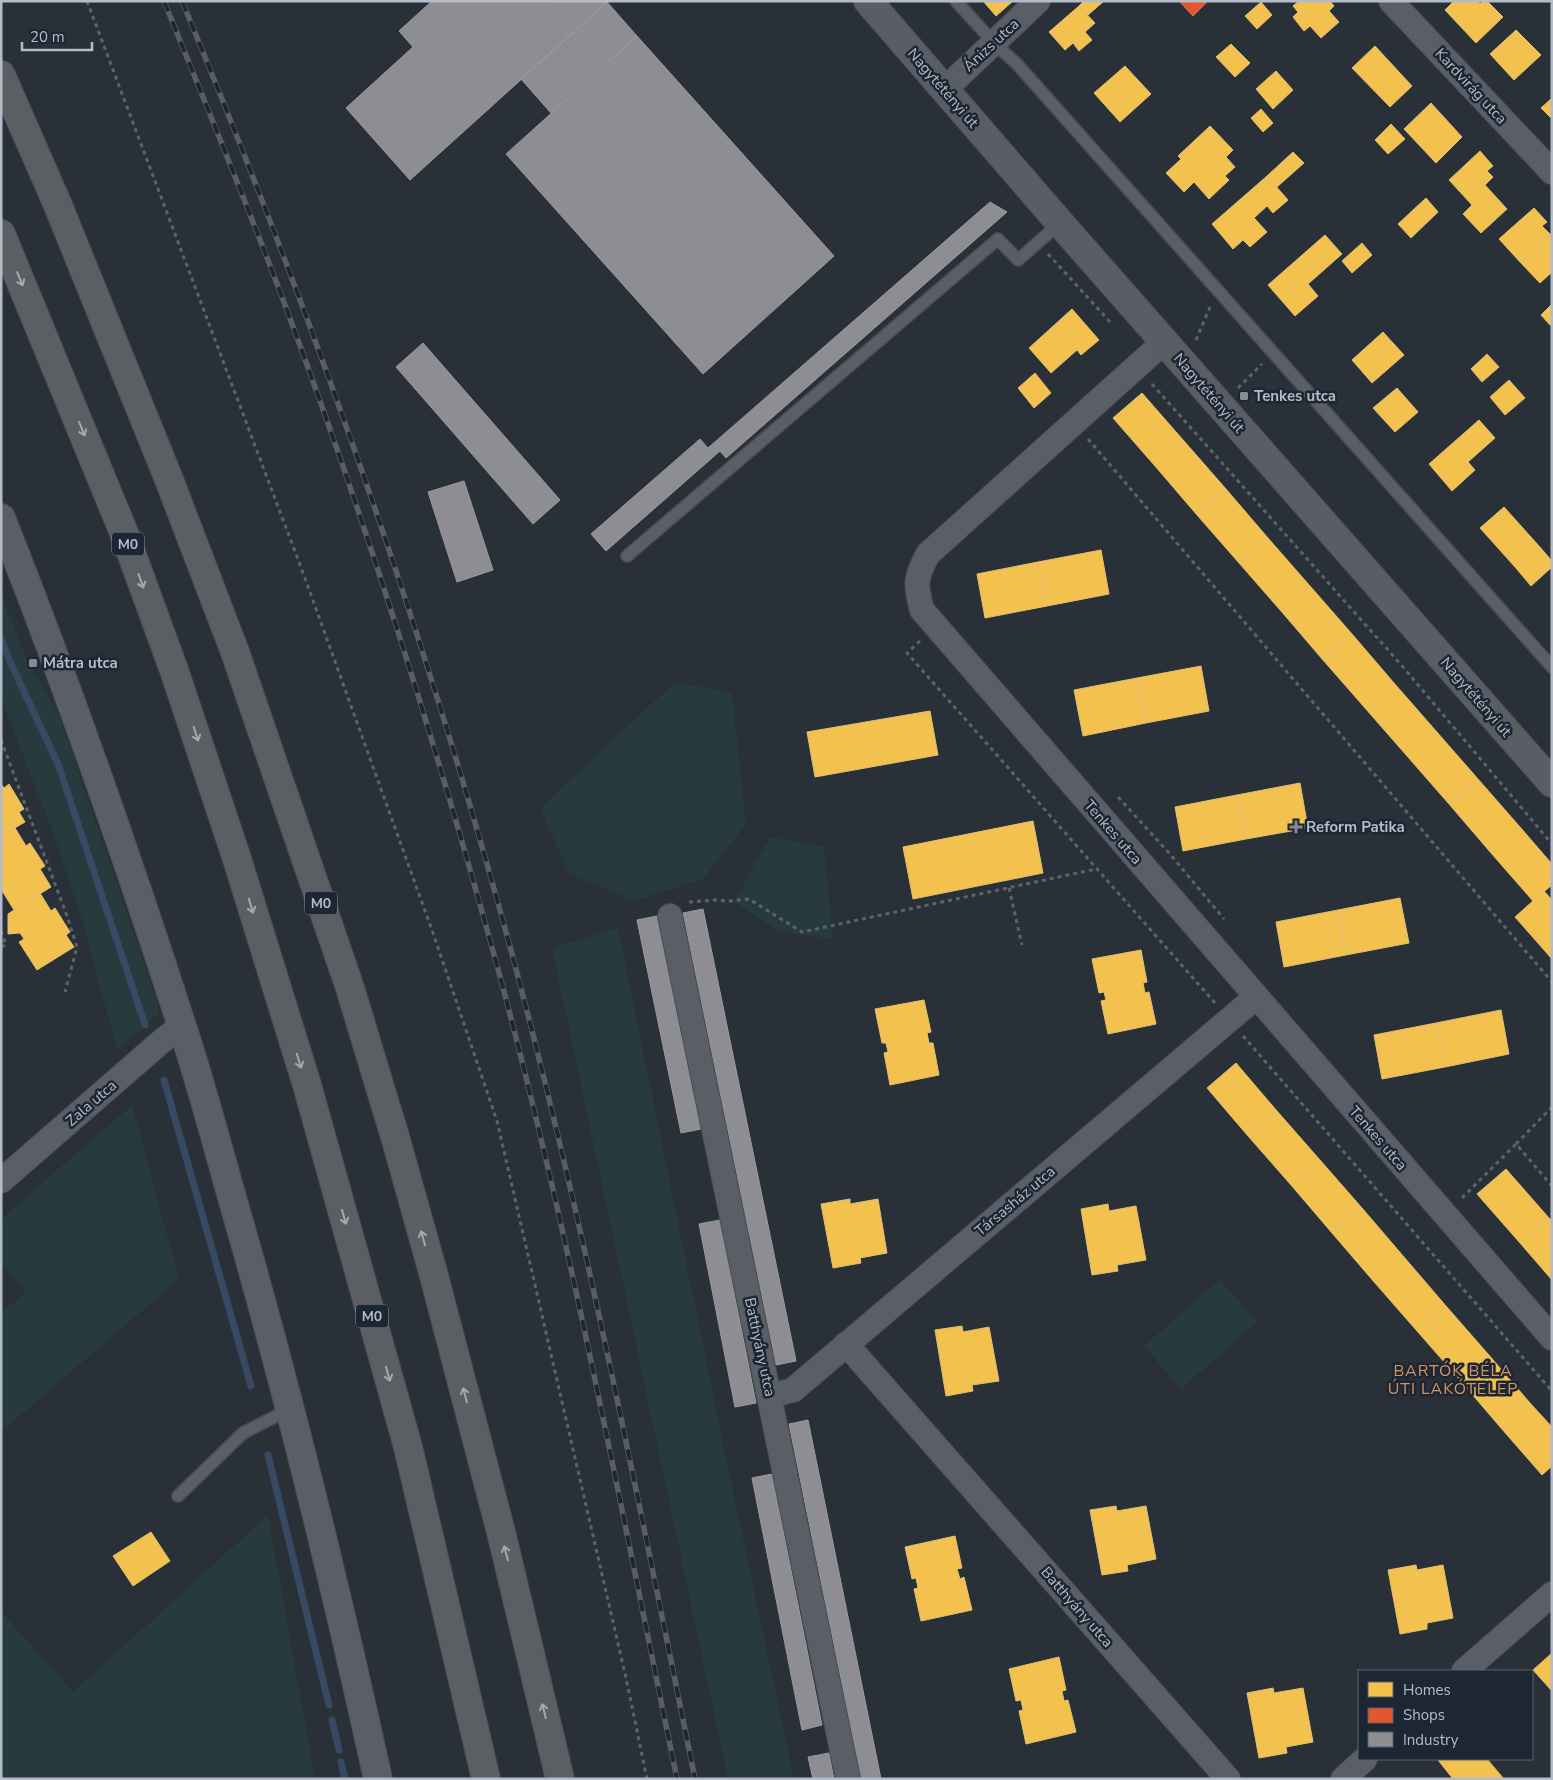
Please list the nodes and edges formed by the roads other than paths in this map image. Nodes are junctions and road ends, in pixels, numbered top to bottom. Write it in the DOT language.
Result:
graph roads {
  1 [pos="868,1"];
  2 [pos="956,1"];
  3 [pos="1038,1"];
  4 [pos="1391,1"];
  5 [pos="994,43"];
  6 [pos="1,76"];
  7 [pos="945,89"];
  8 [pos="1552,172"];
  9 [pos="1060,224"];
  10 [pos="1,234"];
  11 [pos="1164,342"];
  12 [pos="1,518"];
  13 [pos="627,556"];
  14 [pos="1552,667"];
  15 [pos="1552,784"];
  16 [pos="670,916"];
  17 [pos="1256,997"];
  18 [pos="182,1026"];
  19 [pos="1,1180"];
  20 [pos="1552,1338"];
  21 [pos="846,1344"];
  22 [pos="770,1396"];
  23 [pos="290,1408"];
  24 [pos="178,1496"];
  25 [pos="1552,1594"];
  26 [pos="1465,1670"];
  27 [pos="1364,1760"];
  28 [pos="378,1779"];
  29 [pos="486,1779"];
  30 [pos="560,1779"];
  31 [pos="848,1779"];
  32 [pos="1228,1779"];
  33 [pos="1343,1779"];
  1 -- 7 [label="main road, Nagytétényi út"];
  2 -- 5 [label="lane"];
  3 -- 5 [label="street, Ánizs utca"];
  4 -- 8 [label="street, Kardvirág utca"];
  5 -- 7 [label="street, Ánizs utca"];
  5 -- 14 [label="lane"];
  30 -- 6 [label="highway, M0, one-way"];
  7 -- 9 [label="main road, Nagytétényi út"];
  9 -- 11 [label="main road, Nagytétényi út"];
  9 -- 13 [label="lane"];
  10 -- 29 [label="highway, M0, one-way"];
  11 -- 15 [label="main road, Nagytétényi út"];
  11 -- 17 [label="street, Tenkes utca"];
  12 -- 18 [label="street"];
  16 -- 22 [label="street, Batthyány utca"];
  17 -- 20 [label="street, Tenkes utca"];
  17 -- 21 [label="street, Társasház utca"];
  18 -- 19 [label="street, Zala utca"];
  18 -- 23 [label="street"];
  21 -- 22 [label="street, Társasház utca"];
  21 -- 32 [label="street, Batthyány utca"];
  22 -- 31 [label="street, Batthyány utca"];
  23 -- 24 [label="lane"];
  23 -- 28 [label="street"];
  25 -- 26 [label="street"];
  27 -- 33 [label="street"];
}
